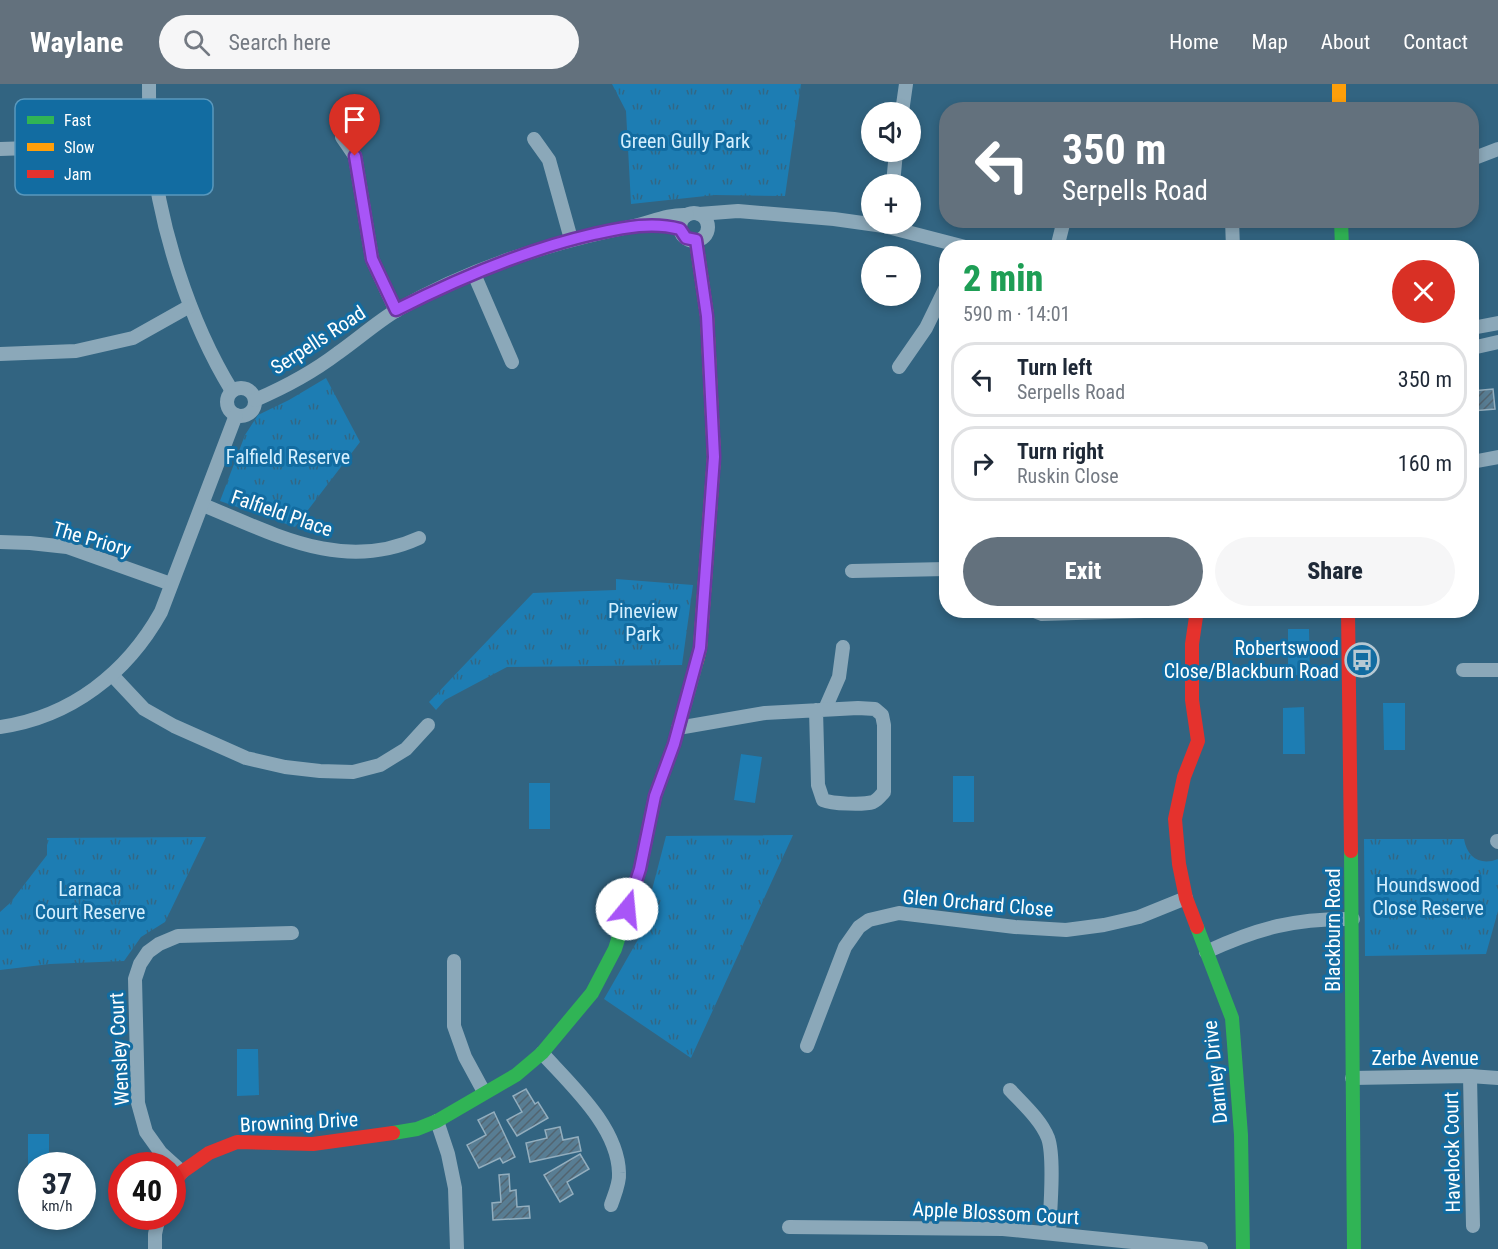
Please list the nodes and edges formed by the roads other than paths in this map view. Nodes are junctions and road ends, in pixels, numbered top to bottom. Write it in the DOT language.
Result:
graph roads {
  1 [pos="148,84"];
  2 [pos="906,84"];
  3 [pos="1339,84"];
  4 [pos="149,99"];
  5 [pos="903,102"];
  6 [pos="1339,102"];
  7 [pos="342,136"];
  8 [pos="534,139"];
  9 [pos="0,149"];
  10 [pos="15,149"];
  11 [pos="1498,149"];
  12 [pos="1479,156"];
  13 [pos="159,195"];
  14 [pos="693,214"];
  15 [pos="770,215"];
  16 [pos="861,222"];
  17 [pos="636,225"];
  18 [pos="708,226"];
  19 [pos="680,229"];
  20 [pos="916,234"];
  21 [pos="571,239"];
  22 [pos="696,240"];
  23 [pos="939,241"];
  24 [pos="474,274"];
  25 [pos="939,301"];
  26 [pos="190,306"];
  27 [pos="396,310"];
  28 [pos="1498,323"];
  29 [pos="1479,327"];
  30 [pos="1498,342"];
  31 [pos="1479,346"];
  32 [pos="0,354"];
  33 [pos="512,362"];
  34 [pos="899,367"];
  35 [pos="232,392"];
  36 [pos="255,400"];
  37 [pos="236,415"];
  38 [pos="1498,458"];
  39 [pos="1479,461"];
  40 [pos="203,505"];
  41 [pos="419,537"];
  42 [pos="0,542"];
  43 [pos="939,569"];
  44 [pos="852,571"];
  45 [pos="171,584"];
  46 [pos="1196,618"];
  47 [pos="1348,618"];
  48 [pos="843,647"];
  49 [pos="1464,670"];
  50 [pos="1498,670"];
  51 [pos="113,675"];
  52 [pos="821,709"];
  53 [pos="428,725"];
  54 [pos="0,727"];
  55 [pos="678,728"];
  56 [pos="1186,898"];
  57 [pos="1353,919"];
  58 [pos="291,933"];
  59 [pos="1206,952"];
  60 [pos="454,961"];
  61 [pos="807,1046"];
  62 [pos="542,1053"];
  63 [pos="1470,1076"];
  64 [pos="1352,1078"];
  65 [pos="1498,1078"];
  66 [pos="1010,1090"];
  67 [pos="484,1092"];
  68 [pos="437,1121"];
  69 [pos="160,1152"];
  70 [pos="186,1169"];
  71 [pos="611,1205"];
  72 [pos="1473,1226"];
  73 [pos="789,1227"];
  74 [pos="156,1230"];
  75 [pos="1049,1233"];
  76 [pos="155,1249"];
  77 [pos="457,1249"];
  78 [pos="1201,1249"];
  79 [pos="1243,1249"];
  80 [pos="1354,1249"];
  1 -- 4 [label="street"];
  2 -- 5 [label="street"];
  3 -- 6 [label="street"];
  7 -- 27 [label="street"];
  8 -- 21 [label="street"];
  9 -- 10 [label="street"];
  11 -- 12 [label="street"];
  13 -- 26 [label="street"];
  14 -- 15 [label="street, Serpells Road"];
  14 -- 17 [label="street, Serpells Road"];
  14 -- 18 [label="street"];
  14 -- 19 [label="street"];
  15 -- 16 [label="street, Serpells Road"];
  15 -- 18 [label="street, Serpells Road"];
  17 -- 19 [label="street, Serpells Road"];
  17 -- 21 [label="street, Serpells Road"];
  18 -- 22 [label="street"];
  19 -- 22 [label="street"];
  20 -- 23 [label="street, Serpells Road"];
  21 -- 24 [label="street, Serpells Road"];
  22 -- 55 [label="street, Browning Drive"];
  24 -- 27 [label="street, Serpells Road"];
  24 -- 33 [label="street"];
  25 -- 34 [label="street"];
  26 -- 32 [label="street"];
  26 -- 35 [label="street"];
  27 -- 36 [label="street, Serpells Road"];
  28 -- 29 [label="street"];
  30 -- 31 [label="street"];
  35 -- 36 [label="street"];
  35 -- 37 [label="street"];
  36 -- 37 [label="street"];
  37 -- 40 [label="street"];
  38 -- 39 [label="street"];
  40 -- 41 [label="street, Falfield Place"];
  40 -- 45 [label="street"];
  42 -- 45 [label="street, The Priory"];
  43 -- 44 [label="street"];
  45 -- 51 [label="street"];
  46 -- 56 [label="street, Darnley Drive"];
  47 -- 57 [label="street, Blackburn Road"];
  48 -- 52 [label="street"];
  49 -- 50 [label="street"];
  51 -- 53 [label="street"];
  51 -- 54 [label="street"];
  52 -- 52 [label="street"];
  52 -- 55 [label="street"];
  55 -- 62 [label="street, Browning Drive"];
  56 -- 59 [label="street, Darnley Drive"];
  56 -- 61 [label="street, Glen Orchard Close"];
  57 -- 59 [label="street"];
  57 -- 64 [label="street, Blackburn Road"];
  58 -- 69 [label="street, Wensley Court"];
  59 -- 79 [label="street, Darnley Drive"];
  60 -- 67 [label="street"];
  62 -- 67 [label="street, Browning Drive"];
  62 -- 71 [label="street"];
  63 -- 64 [label="street, Zerbe Avenue"];
  63 -- 65 [label="street, Zerbe Avenue"];
  63 -- 72 [label="street, Havelock Court"];
  64 -- 80 [label="street, Blackburn Road"];
  66 -- 75 [label="street"];
  67 -- 68 [label="street, Browning Drive"];
  68 -- 70 [label="street, Browning Drive"];
  68 -- 77 [label="street"];
  73 -- 75 [label="street, Apple Blossom Court"];
  74 -- 76 [label="street"];
  75 -- 78 [label="street, Apple Blossom Court"];
}
